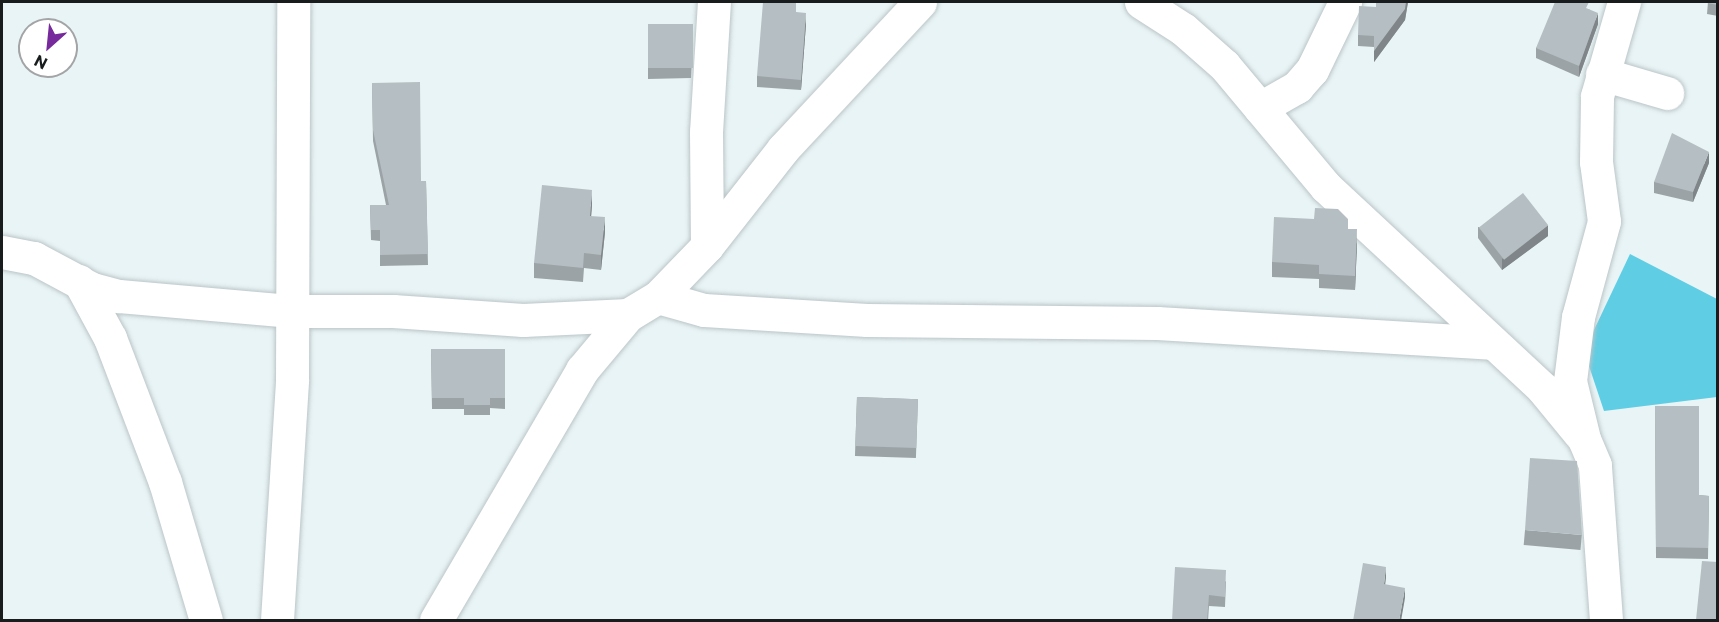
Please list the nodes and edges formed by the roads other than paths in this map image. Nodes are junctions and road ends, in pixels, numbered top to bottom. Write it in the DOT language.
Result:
graph roads {
  1 [pos="293,2"];
  2 [pos="714,2"];
  3 [pos="920,2"];
  4 [pos="1141,2"];
  5 [pos="1345,2"];
  6 [pos="1624,2"];
  7 [pos="1602,74"];
  8 [pos="1667,93"];
  9 [pos="1260,108"];
  10 [pos="707,246"];
  11 [pos="2,252"];
  12 [pos="80,281"];
  13 [pos="658,297"];
  14 [pos="292,312"];
  15 [pos="628,315"];
  16 [pos="1491,343"];
  17 [pos="1584,440"];
  18 [pos="206,621"];
  19 [pos="277,621"];
  20 [pos="436,621"];
  21 [pos="1606,621"];
  1 -- 14 [label="street"];
  2 -- 10 [label="street"];
  3 -- 10 [label="street"];
  4 -- 9 [label="street"];
  5 -- 9 [label="street"];
  6 -- 7 [label="street"];
  7 -- 8 [label="street"];
  7 -- 17 [label="street"];
  9 -- 16 [label="street"];
  10 -- 13 [label="street"];
  11 -- 12 [label="street"];
  12 -- 14 [label="street"];
  12 -- 18 [label="street"];
  13 -- 15 [label="street"];
  13 -- 16 [label="street"];
  14 -- 15 [label="street"];
  14 -- 19 [label="street"];
  15 -- 20 [label="street"];
  16 -- 17 [label="street"];
  17 -- 21 [label="street"];
}
